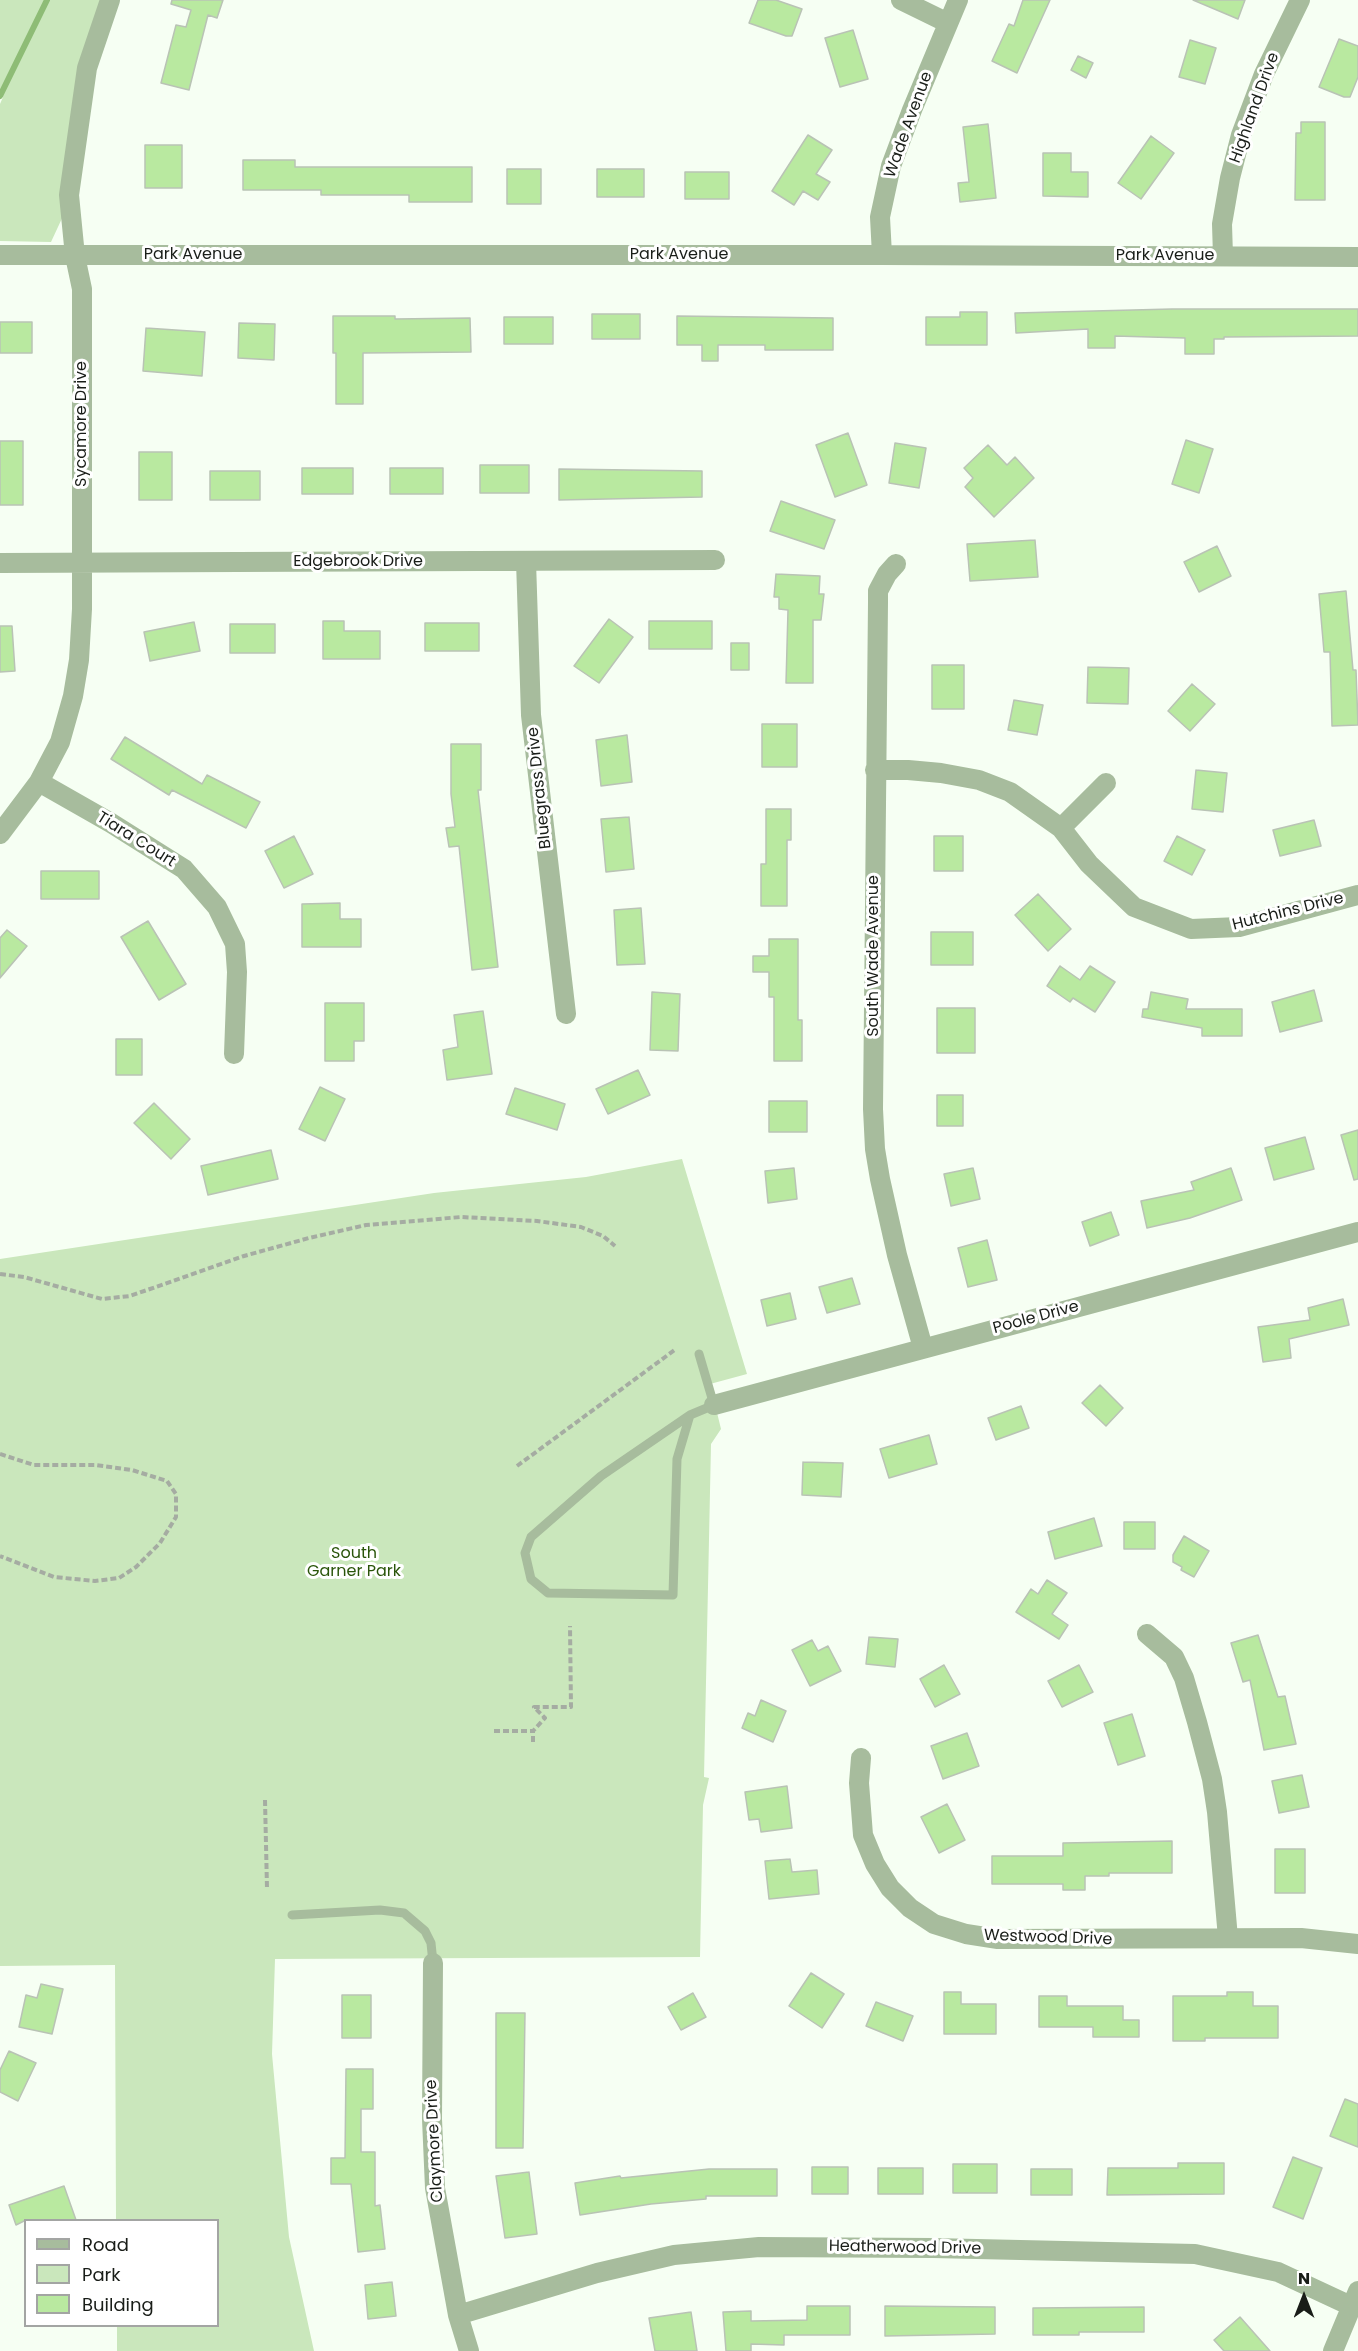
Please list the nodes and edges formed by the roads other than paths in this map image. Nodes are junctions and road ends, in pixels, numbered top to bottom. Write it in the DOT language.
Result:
graph roads {
  1 [pos="110,0"];
  2 [pos="901,0"];
  3 [pos="958,0"];
  4 [pos="1300,0"];
  5 [pos="948,23"];
  6 [pos="0,255"];
  7 [pos="882,255"];
  8 [pos="75,256"];
  9 [pos="1224,256"];
  10 [pos="1358,257"];
  11 [pos="716,560"];
  12 [pos="526,561"];
  13 [pos="0,563"];
  14 [pos="81,563"];
  15 [pos="896,564"];
  16 [pos="875,770"];
  17 [pos="39,782"];
  18 [pos="1106,783"];
  19 [pos="1061,828"];
  20 [pos="0,834"];
  21 [pos="1358,895"];
  22 [pos="566,1014"];
  23 [pos="234,1054"];
  24 [pos="1358,1232"];
  25 [pos="923,1348"];
  26 [pos="699,1354"];
  27 [pos="714,1405"];
  28 [pos="690,1415"];
  29 [pos="1147,1634"];
  30 [pos="861,1758"];
  31 [pos="292,1915"];
  32 [pos="1228,1938"];
  33 [pos="1358,1944"];
  34 [pos="433,1963"];
  35 [pos="1355,2298"];
  36 [pos="458,2315"];
  37 [pos="469,2351"];
  38 [pos="1333,2351"];
  1 -- 8 [label="street, Sycamore Drive"];
  2 -- 5 [label="street"];
  3 -- 5 [label="street, Wade Avenue"];
  4 -- 9 [label="street, Highland Drive"];
  5 -- 7 [label="street, Wade Avenue"];
  6 -- 8 [label="street, Park Avenue"];
  7 -- 8 [label="street, Park Avenue"];
  7 -- 9 [label="street, Park Avenue"];
  8 -- 14 [label="street, Sycamore Drive"];
  9 -- 10 [label="street, Park Avenue"];
  11 -- 12 [label="street, Edgebrook Drive"];
  12 -- 14 [label="street, Edgebrook Drive"];
  12 -- 22 [label="street, Bluegrass Drive"];
  13 -- 14 [label="street, Edgebrook Drive"];
  14 -- 17 [label="street, Sycamore Drive"];
  15 -- 16 [label="street, South Wade Avenue"];
  16 -- 19 [label="street, Hutchins Drive"];
  16 -- 25 [label="street, South Wade Avenue"];
  17 -- 20 [label="street, Sycamore Drive"];
  17 -- 23 [label="street, Tiara Court"];
  18 -- 19 [label="street"];
  19 -- 21 [label="street, Hutchins Drive"];
  24 -- 25 [label="street, Poole Drive"];
  25 -- 27 [label="street, Poole Drive"];
  26 -- 27 [label="lane"];
  27 -- 28 [label="lane"];
  28 -- 28 [label="lane"];
  29 -- 32 [label="street"];
  30 -- 32 [label="street, Westwood Drive"];
  31 -- 34 [label="lane"];
  32 -- 33 [label="street, Westwood Drive"];
  34 -- 36 [label="street, Claymore Drive"];
  35 -- 36 [label="street, Heatherwood Drive"];
  35 -- 38 [label="street"];
  36 -- 37 [label="street, Claymore Drive"];
}
